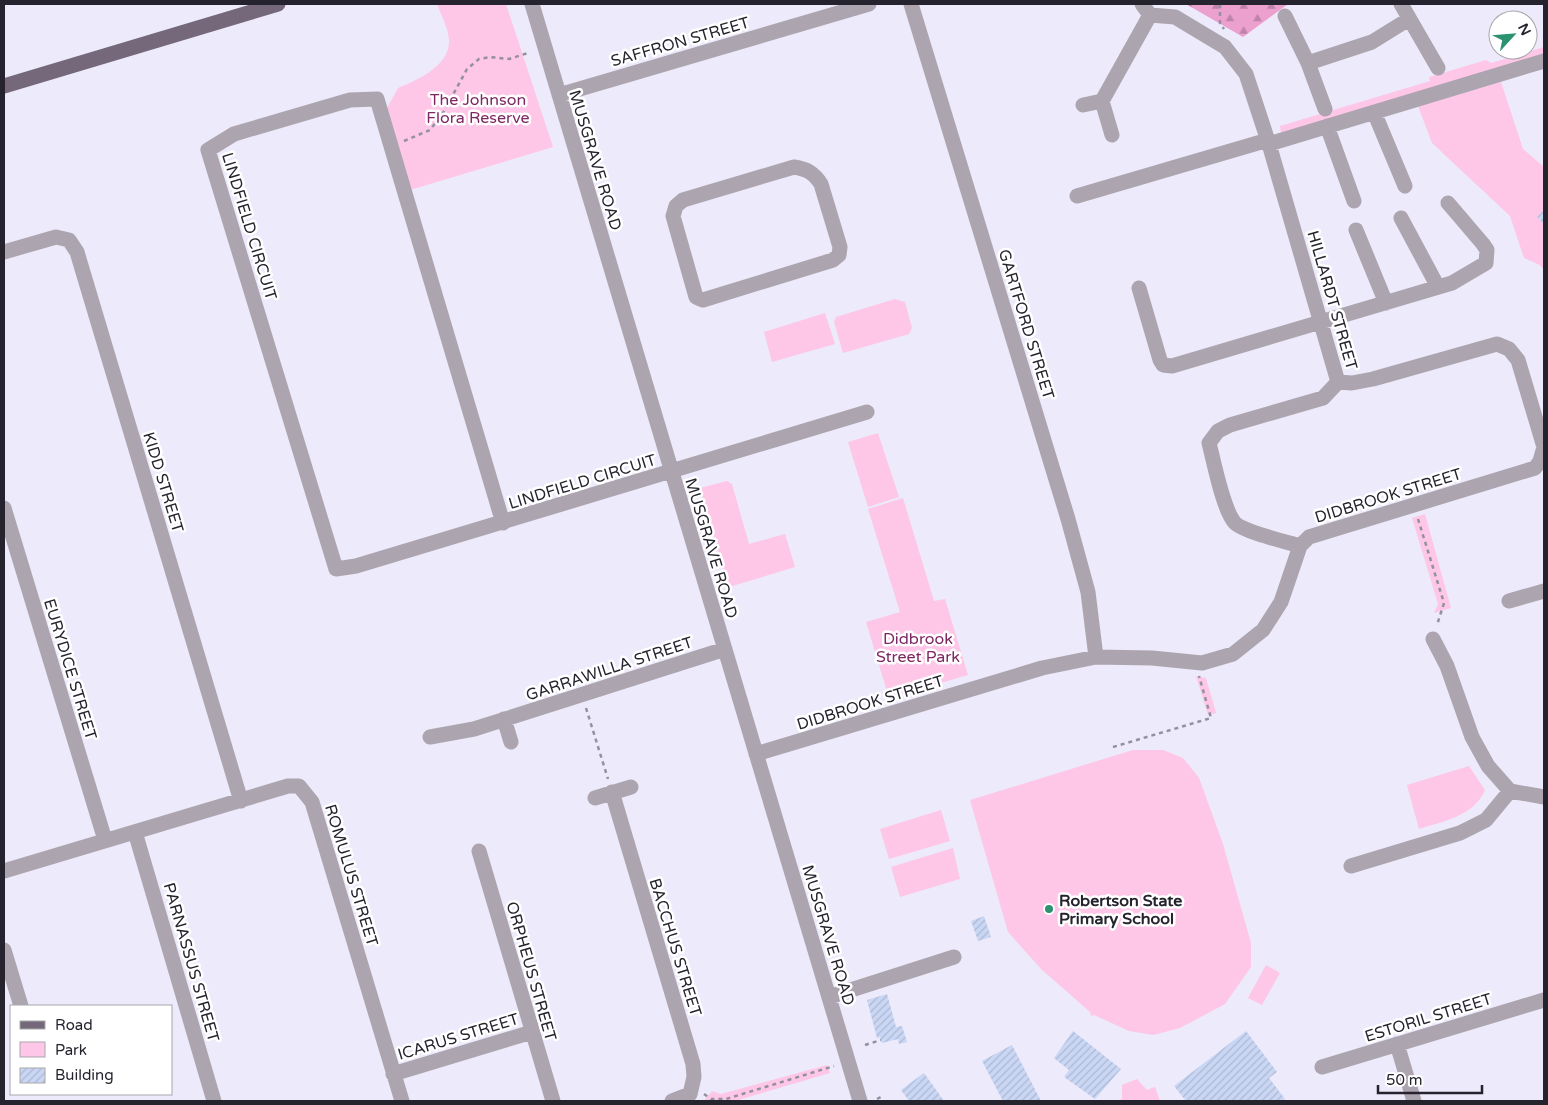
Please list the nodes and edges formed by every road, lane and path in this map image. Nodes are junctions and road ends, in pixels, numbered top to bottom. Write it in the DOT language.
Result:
graph roads {
  1 [pos="278,4"];
  2 [pos="532,4"];
  3 [pos="869,4"];
  4 [pos="911,4"];
  5 [pos="1401,4"];
  6 [pos="1146,9"];
  7 [pos="1285,16"];
  8 [pos="1409,19"];
  9 [pos="528,53"];
  10 [pos="1544,62"];
  11 [pos="1308,63"];
  12 [pos="1438,68"];
  13 [pos="4,86"];
  14 [pos="559,95"];
  15 [pos="1102,101"];
  16 [pos="1083,104"];
  17 [pos="1325,109"];
  18 [pos="1374,112"];
  19 [pos="1327,126"];
  20 [pos="1112,135"];
  21 [pos="1268,142"];
  22 [pos="390,145"];
  23 [pos="1405,186"];
  24 [pos="1077,196"];
  25 [pos="1354,201"];
  26 [pos="1448,203"];
  27 [pos="1401,218"];
  28 [pos="1356,230"];
  29 [pos="4,252"];
  30 [pos="1438,287"];
  31 [pos="1139,288"];
  32 [pos="696,297"];
  33 [pos="1386,303"];
  34 [pos="1321,320"];
  35 [pos="1338,382"];
  36 [pos="867,412"];
  37 [pos="671,472"];
  38 [pos="1414,505"];
  39 [pos="4,508"];
  40 [pos="503,523"];
  41 [pos="1300,546"];
  42 [pos="1544,591"];
  43 [pos="1509,601"];
  44 [pos="1433,639"];
  45 [pos="725,649"];
  46 [pos="1096,657"];
  47 [pos="1195,663"];
  48 [pos="582,695"];
  49 [pos="504,719"];
  50 [pos="430,737"];
  51 [pos="511,742"];
  52 [pos="1112,747"];
  53 [pos="756,754"];
  54 [pos="631,787"];
  55 [pos="1510,791"];
  56 [pos="612,792"];
  57 [pos="1544,797"];
  58 [pos="595,798"];
  59 [pos="241,801"];
  60 [pos="135,832"];
  61 [pos="105,840"];
  62 [pos="479,851"];
  63 [pos="1352,866"];
  64 [pos="4,871"];
  65 [pos="4,950"];
  66 [pos="954,957"];
  67 [pos="829,997"];
  68 [pos="1544,1000"];
  69 [pos="20,1005"];
  70 [pos="532,1032"];
  71 [pos="881,1040"];
  72 [pos="1397,1044"];
  73 [pos="866,1045"];
  74 [pos="834,1066"];
  75 [pos="1322,1067"];
  76 [pos="393,1074"];
  77 [pos="690,1094"];
  78 [pos="881,1097"];
  79 [pos="877,1099"];
  80 [pos="214,1101"];
  81 [pos="402,1101"];
  82 [pos="553,1101"];
  83 [pos="672,1101"];
  84 [pos="860,1101"];
  85 [pos="1414,1101"];
  1 -- 13 [label="main road"];
  2 -- 14 [label="street, MUSGRAVE ROAD"];
  3 -- 14 [label="street, SAFFRON STREET"];
  4 -- 46 [label="street, GARTFORD STREET"];
  5 -- 8 [label="street"];
  6 -- 15 [label="street"];
  6 -- 21 [label="street"];
  7 -- 11 [label="street"];
  8 -- 11 [label="street"];
  8 -- 12 [label="street"];
  9 -- 22 [label="path"];
  10 -- 18 [label="street"];
  11 -- 17 [label="street"];
  14 -- 37 [label="street, MUSGRAVE ROAD"];
  15 -- 16 [label="street"];
  15 -- 20 [label="street"];
  18 -- 19 [label="street"];
  18 -- 23 [label="street"];
  19 -- 21 [label="street"];
  19 -- 25 [label="street"];
  21 -- 24 [label="street"];
  21 -- 34 [label="street, HILLARDT STREET"];
  22 -- 40 [label="street, LINDFIELD CIRCUIT"];
  22 -- 40 [label="street, LINDFIELD CIRCUIT"];
  26 -- 30 [label="street"];
  27 -- 30 [label="street"];
  28 -- 33 [label="street"];
  29 -- 59 [label="street, KIDD STREET"];
  30 -- 33 [label="street"];
  31 -- 34 [label="street"];
  32 -- 32 [label="street"];
  33 -- 34 [label="street"];
  34 -- 35 [label="street, HILLARDT STREET"];
  35 -- 38 [label="street, DIDBROOK STREET"];
  35 -- 41 [label="street, HILLARDT STREET"];
  36 -- 37 [label="street, LINDFIELD CIRCUIT"];
  37 -- 40 [label="street, LINDFIELD CIRCUIT"];
  37 -- 45 [label="street, MUSGRAVE ROAD"];
  38 -- 41 [label="street, DIDBROOK STREET"];
  38 -- 44 [label="path"];
  39 -- 61 [label="street, EURYDICE STREET"];
  41 -- 47 [label="street, DIDBROOK STREET"];
  42 -- 43 [label="street"];
  44 -- 55 [label="street"];
  45 -- 48 [label="street, GARRAWILLA STREET"];
  45 -- 53 [label="street, MUSGRAVE ROAD"];
  46 -- 47 [label="street, DIDBROOK STREET"];
  46 -- 53 [label="street, DIDBROOK STREET"];
  47 -- 52 [label="path"];
  48 -- 49 [label="street, GARRAWILLA STREET"];
  48 -- 56 [label="path"];
  49 -- 50 [label="street, GARRAWILLA STREET"];
  49 -- 51 [label="street"];
  53 -- 67 [label="street, MUSGRAVE ROAD"];
  54 -- 56 [label="street"];
  55 -- 57 [label="street"];
  55 -- 63 [label="street"];
  56 -- 58 [label="street"];
  56 -- 77 [label="street, BACCHUS STREET"];
  59 -- 60 [label="street, ROMULUS STREET"];
  59 -- 76 [label="street, ROMULUS STREET"];
  60 -- 61 [label="street, ROMULUS STREET"];
  60 -- 80 [label="street, PARNASSUS STREET"];
  61 -- 64 [label="street, ROMULUS STREET"];
  62 -- 70 [label="street, ORPHEUS STREET"];
  65 -- 69 [label="street"];
  66 -- 67 [label="street"];
  67 -- 84 [label="street, MUSGRAVE ROAD"];
  68 -- 72 [label="street, ESTORIL STREET"];
  70 -- 76 [label="street, ICARUS STREET"];
  70 -- 82 [label="street, ORPHEUS STREET"];
  71 -- 73 [label="path"];
  72 -- 75 [label="street, ESTORIL STREET"];
  72 -- 85 [label="street"];
  74 -- 77 [label="path"];
  76 -- 81 [label="street, ROMULUS STREET"];
  77 -- 83 [label="street"];
  78 -- 79 [label="path"];
}
